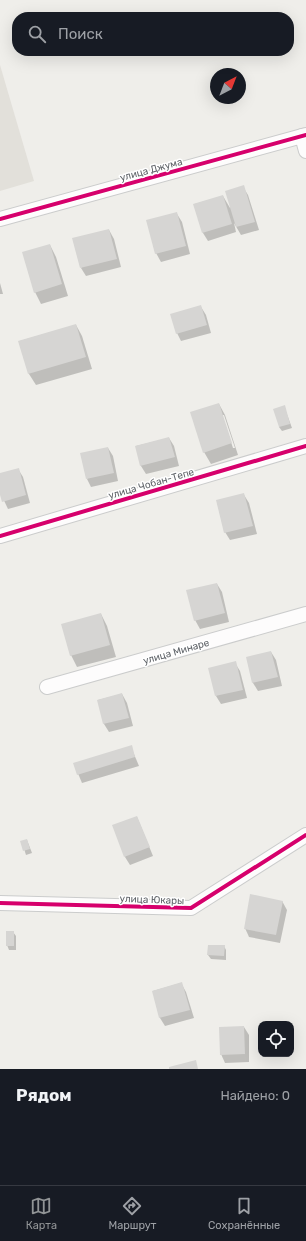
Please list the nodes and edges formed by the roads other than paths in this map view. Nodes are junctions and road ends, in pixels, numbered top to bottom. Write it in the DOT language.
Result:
graph roads {
  1 [pos="304,136"];
  2 [pos="306,151"];
  3 [pos="0,219"];
  4 [pos="306,446"];
  5 [pos="0,536"];
  6 [pos="306,614"];
  7 [pos="47,688"];
  8 [pos="306,834"];
  9 [pos="0,903"];
  1 -- 2 [label="street"];
  1 -- 3 [label="street, улица Джума"];
  4 -- 5 [label="street, улица Чобан-Тепе"];
  6 -- 7 [label="street, улица Минаре"];
  8 -- 9 [label="street, улица Юкары"];
}
